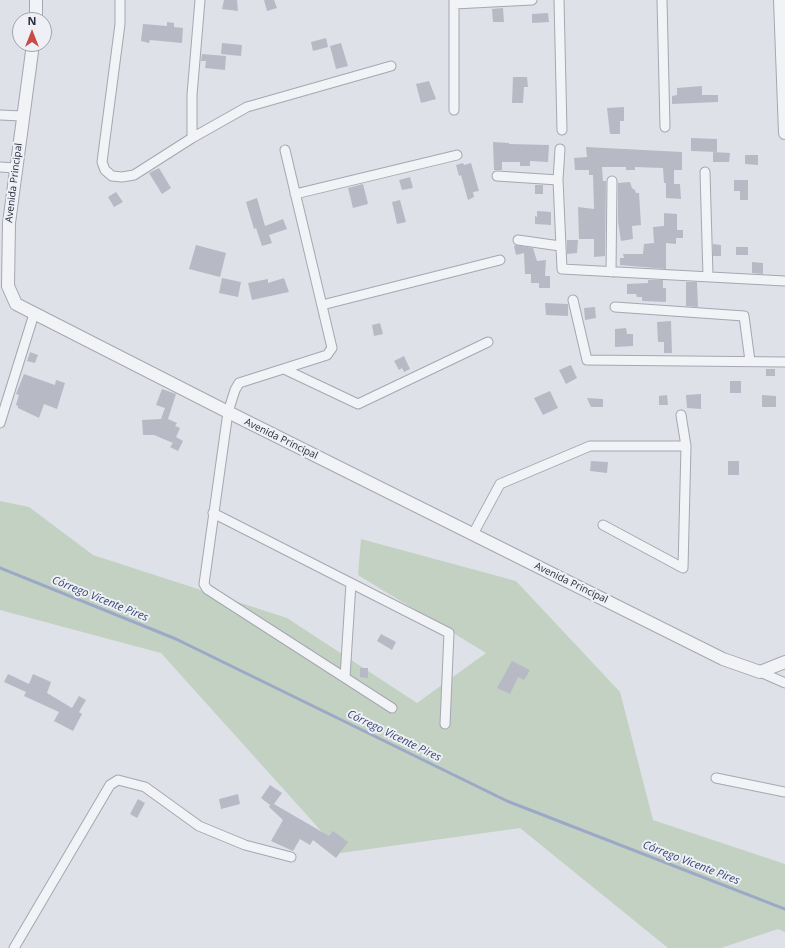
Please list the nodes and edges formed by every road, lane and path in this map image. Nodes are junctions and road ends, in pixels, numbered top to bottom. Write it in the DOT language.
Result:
graph roads {
  1 [pos="36,0"];
  2 [pos="120,0"];
  3 [pos="200,0"];
  4 [pos="532,0"];
  5 [pos="559,0"];
  6 [pos="662,0"];
  7 [pos="780,0"];
  8 [pos="454,2"];
  9 [pos="36,12"];
  10 [pos="783,29"];
  11 [pos="31,52"];
  12 [pos="391,66"];
  13 [pos="454,110"];
  14 [pos="0,115"];
  15 [pos="22,116"];
  16 [pos="665,127"];
  17 [pos="562,130"];
  18 [pos="785,132"];
  19 [pos="192,138"];
  20 [pos="560,149"];
  21 [pos="285,150"];
  22 [pos="457,155"];
  23 [pos="0,167"];
  24 [pos="16,168"];
  25 [pos="705,172"];
  26 [pos="497,176"];
  27 [pos="558,180"];
  28 [pos="612,182"];
  29 [pos="296,194"];
  30 [pos="518,240"];
  31 [pos="560,246"];
  32 [pos="500,260"];
  33 [pos="611,272"];
  34 [pos="708,276"];
  35 [pos="785,280"];
  36 [pos="4,288"];
  37 [pos="573,300"];
  38 [pos="322,305"];
  39 [pos="615,307"];
  40 [pos="34,314"];
  41 [pos="488,342"];
  42 [pos="750,361"];
  43 [pos="785,362"];
  44 [pos="284,369"];
  45 [pos="228,412"];
  46 [pos="681,415"];
  47 [pos="0,423"];
  48 [pos="686,446"];
  49 [pos="213,513"];
  50 [pos="602,525"];
  51 [pos="473,534"];
  52 [pos="351,583"];
  53 [pos="785,662"];
  54 [pos="760,672"];
  55 [pos="346,678"];
  56 [pos="785,683"];
  57 [pos="392,708"];
  58 [pos="445,724"];
  59 [pos="716,778"];
  60 [pos="785,792"];
  61 [pos="291,857"];
  62 [pos="14,948"];
  1 -- 9 [label="street"];
  2 -- 19 [label="street"];
  3 -- 19 [label="street"];
  4 -- 8 [label="street"];
  5 -- 17 [label="street"];
  6 -- 16 [label="street"];
  7 -- 10 [label="street"];
  8 -- 13 [label="street"];
  10 -- 18 [label="street"];
  11 -- 15 [label="street, Avenida Principal"];
  12 -- 19 [label="street"];
  14 -- 15 [label="street"];
  15 -- 24 [label="street, Avenida Principal"];
  20 -- 27 [label="street"];
  21 -- 29 [label="street"];
  22 -- 29 [label="street"];
  23 -- 24 [label="street"];
  24 -- 36 [label="street, Avenida Principal"];
  25 -- 34 [label="street"];
  26 -- 27 [label="street"];
  27 -- 31 [label="street"];
  28 -- 33 [label="street"];
  29 -- 38 [label="street"];
  30 -- 31 [label="street"];
  31 -- 33 [label="street"];
  32 -- 38 [label="street"];
  33 -- 34 [label="street"];
  34 -- 35 [label="street"];
  36 -- 40 [label="street, Avenida Principal"];
  37 -- 42 [label="street"];
  38 -- 44 [label="street"];
  39 -- 42 [label="street"];
  40 -- 45 [label="street, Avenida Principal"];
  40 -- 47 [label="street"];
  41 -- 44 [label="street"];
  42 -- 43 [label="street"];
  44 -- 45 [label="street"];
  45 -- 49 [label="street"];
  45 -- 51 [label="street, Avenida Principal"];
  46 -- 48 [label="street"];
  48 -- 50 [label="street"];
  48 -- 51 [label="street"];
  49 -- 52 [label="street"];
  49 -- 55 [label="street"];
  51 -- 54 [label="street, Avenida Principal"];
  52 -- 55 [label="street"];
  52 -- 58 [label="street"];
  53 -- 54 [label="street"];
  54 -- 56 [label="street"];
  55 -- 57 [label="street"];
  59 -- 60 [label="street"];
  61 -- 62 [label="street"];
}
